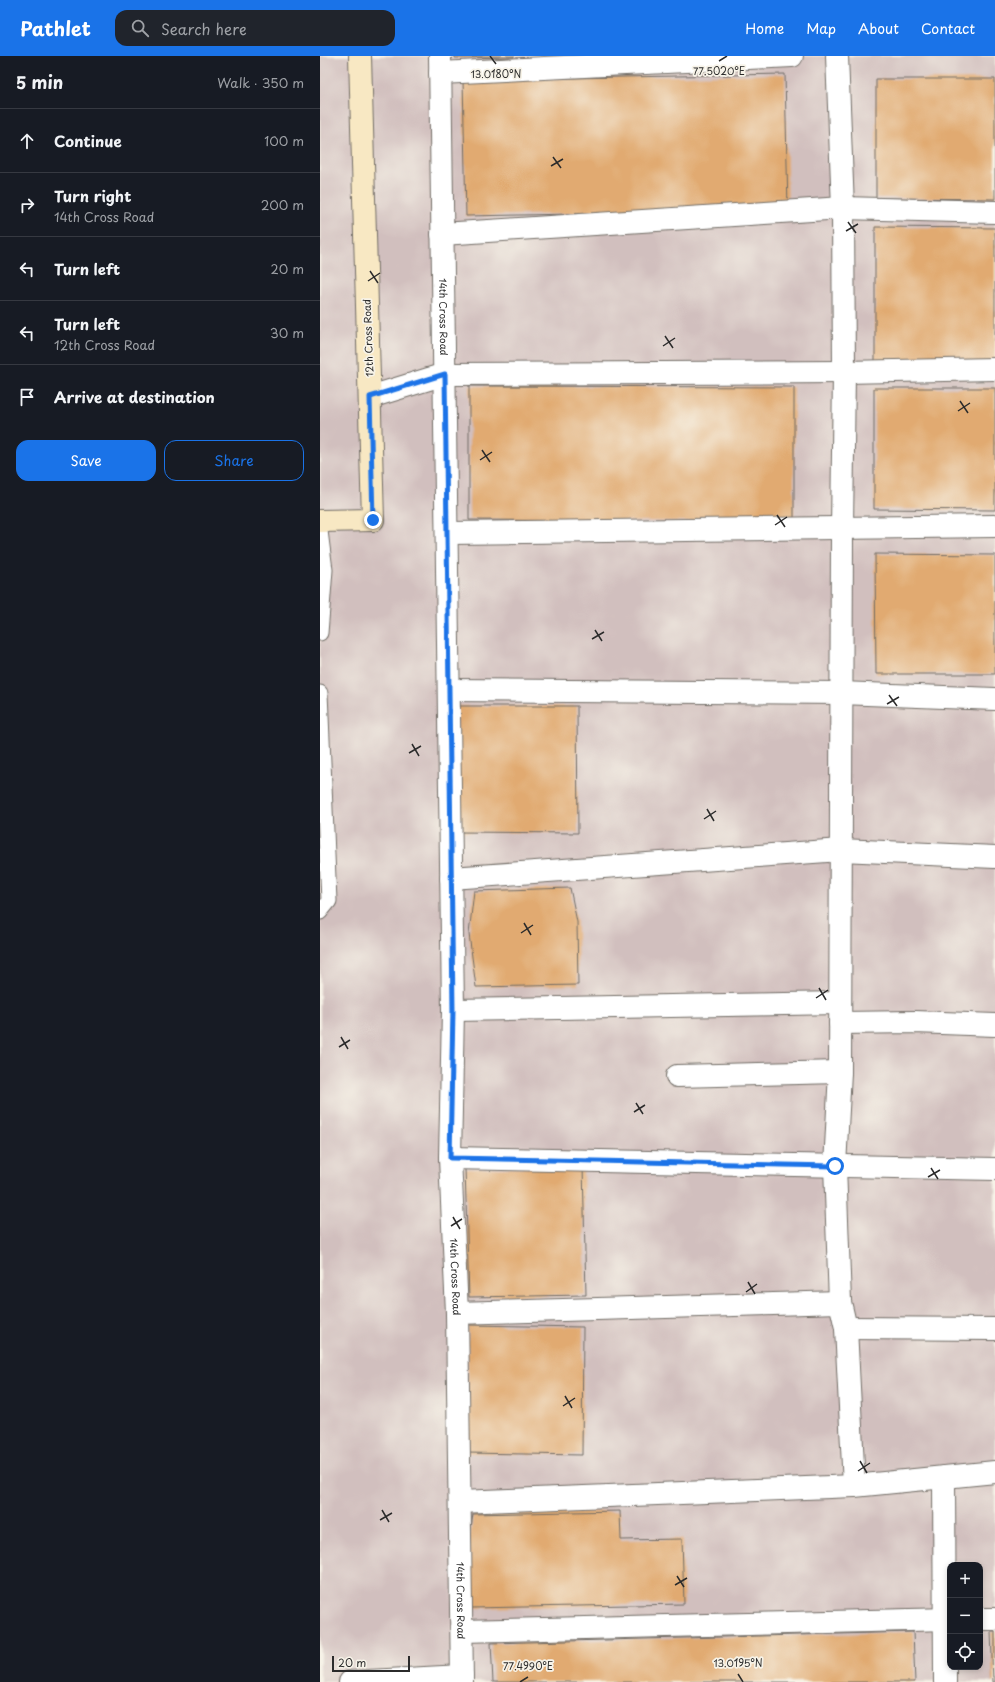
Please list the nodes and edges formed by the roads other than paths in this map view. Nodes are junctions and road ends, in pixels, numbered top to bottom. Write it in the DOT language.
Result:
graph roads {
  1 [pos="360,56"];
  2 [pos="792,56"];
  3 [pos="837,56"];
  4 [pos="440,64"];
  5 [pos="843,208"];
  6 [pos="995,212"];
  7 [pos="442,234"];
  8 [pos="995,370"];
  9 [pos="844,372"];
  10 [pos="445,374"];
  11 [pos="370,397"];
  12 [pos="320,521"];
  13 [pos="995,526"];
  14 [pos="842,529"];
  15 [pos="320,531"];
  16 [pos="447,533"];
  17 [pos="320,633"];
  18 [pos="449,690"];
  19 [pos="841,692"];
  20 [pos="320,693"];
  21 [pos="995,700"];
  22 [pos="841,850"];
  23 [pos="995,857"];
  24 [pos="451,878"];
  25 [pos="320,912"];
  26 [pos="453,1010"];
  27 [pos="840,1013"];
  28 [pos="995,1025"];
  29 [pos="840,1072"];
  30 [pos="676,1076"];
  31 [pos="450,1158"];
  32 [pos="835,1166"];
  33 [pos="995,1169"];
  34 [pos="840,1302"];
  35 [pos="458,1313"];
  36 [pos="846,1328"];
  37 [pos="995,1330"];
  38 [pos="995,1472"];
  39 [pos="944,1477"];
  40 [pos="854,1486"];
  41 [pos="460,1502"];
  42 [pos="947,1619"];
  43 [pos="983,1619"];
  44 [pos="995,1619"];
  45 [pos="462,1631"];
  46 [pos="462,1679"];
  47 [pos="350,1682"];
  48 [pos="945,1682"];
  1 -- 11 [label="street, 12th Cross Road"];
  2 -- 4 [label="street"];
  3 -- 5 [label="street"];
  4 -- 7 [label="street, 14th Cross Road"];
  5 -- 6 [label="street"];
  5 -- 7 [label="street"];
  5 -- 9 [label="street"];
  7 -- 10 [label="street, 14th Cross Road"];
  8 -- 9 [label="street"];
  9 -- 10 [label="street"];
  9 -- 14 [label="street"];
  10 -- 11 [label="street"];
  10 -- 16 [label="street, 14th Cross Road"];
  11 -- 12 [label="street, 12th Cross Road"];
  13 -- 14 [label="street"];
  14 -- 16 [label="street"];
  14 -- 19 [label="street"];
  15 -- 17 [label="lane"];
  16 -- 18 [label="street, 14th Cross Road"];
  18 -- 19 [label="street"];
  18 -- 24 [label="street, 14th Cross Road"];
  19 -- 21 [label="street"];
  19 -- 22 [label="street"];
  20 -- 25 [label="lane"];
  22 -- 23 [label="street"];
  22 -- 24 [label="street"];
  22 -- 27 [label="street"];
  24 -- 26 [label="street, 14th Cross Road"];
  26 -- 27 [label="street"];
  26 -- 31 [label="street, 14th Cross Road"];
  27 -- 28 [label="street"];
  27 -- 29 [label="street"];
  29 -- 30 [label="street"];
  29 -- 32 [label="street"];
  31 -- 32 [label="street"];
  31 -- 35 [label="street, 14th Cross Road"];
  32 -- 33 [label="street"];
  32 -- 34 [label="street"];
  34 -- 35 [label="street"];
  34 -- 36 [label="street"];
  35 -- 41 [label="street, 14th Cross Road"];
  36 -- 37 [label="street"];
  36 -- 40 [label="street"];
  38 -- 39 [label="street"];
  39 -- 40 [label="street"];
  39 -- 42 [label="street"];
  40 -- 41 [label="street"];
  41 -- 45 [label="street, 14th Cross Road"];
  42 -- 45 [label="street"];
  42 -- 48 [label="street"];
  43 -- 44 [label="street"];
  45 -- 46 [label="street, 14th Cross Road"];
  46 -- 47 [label="street"];
}
